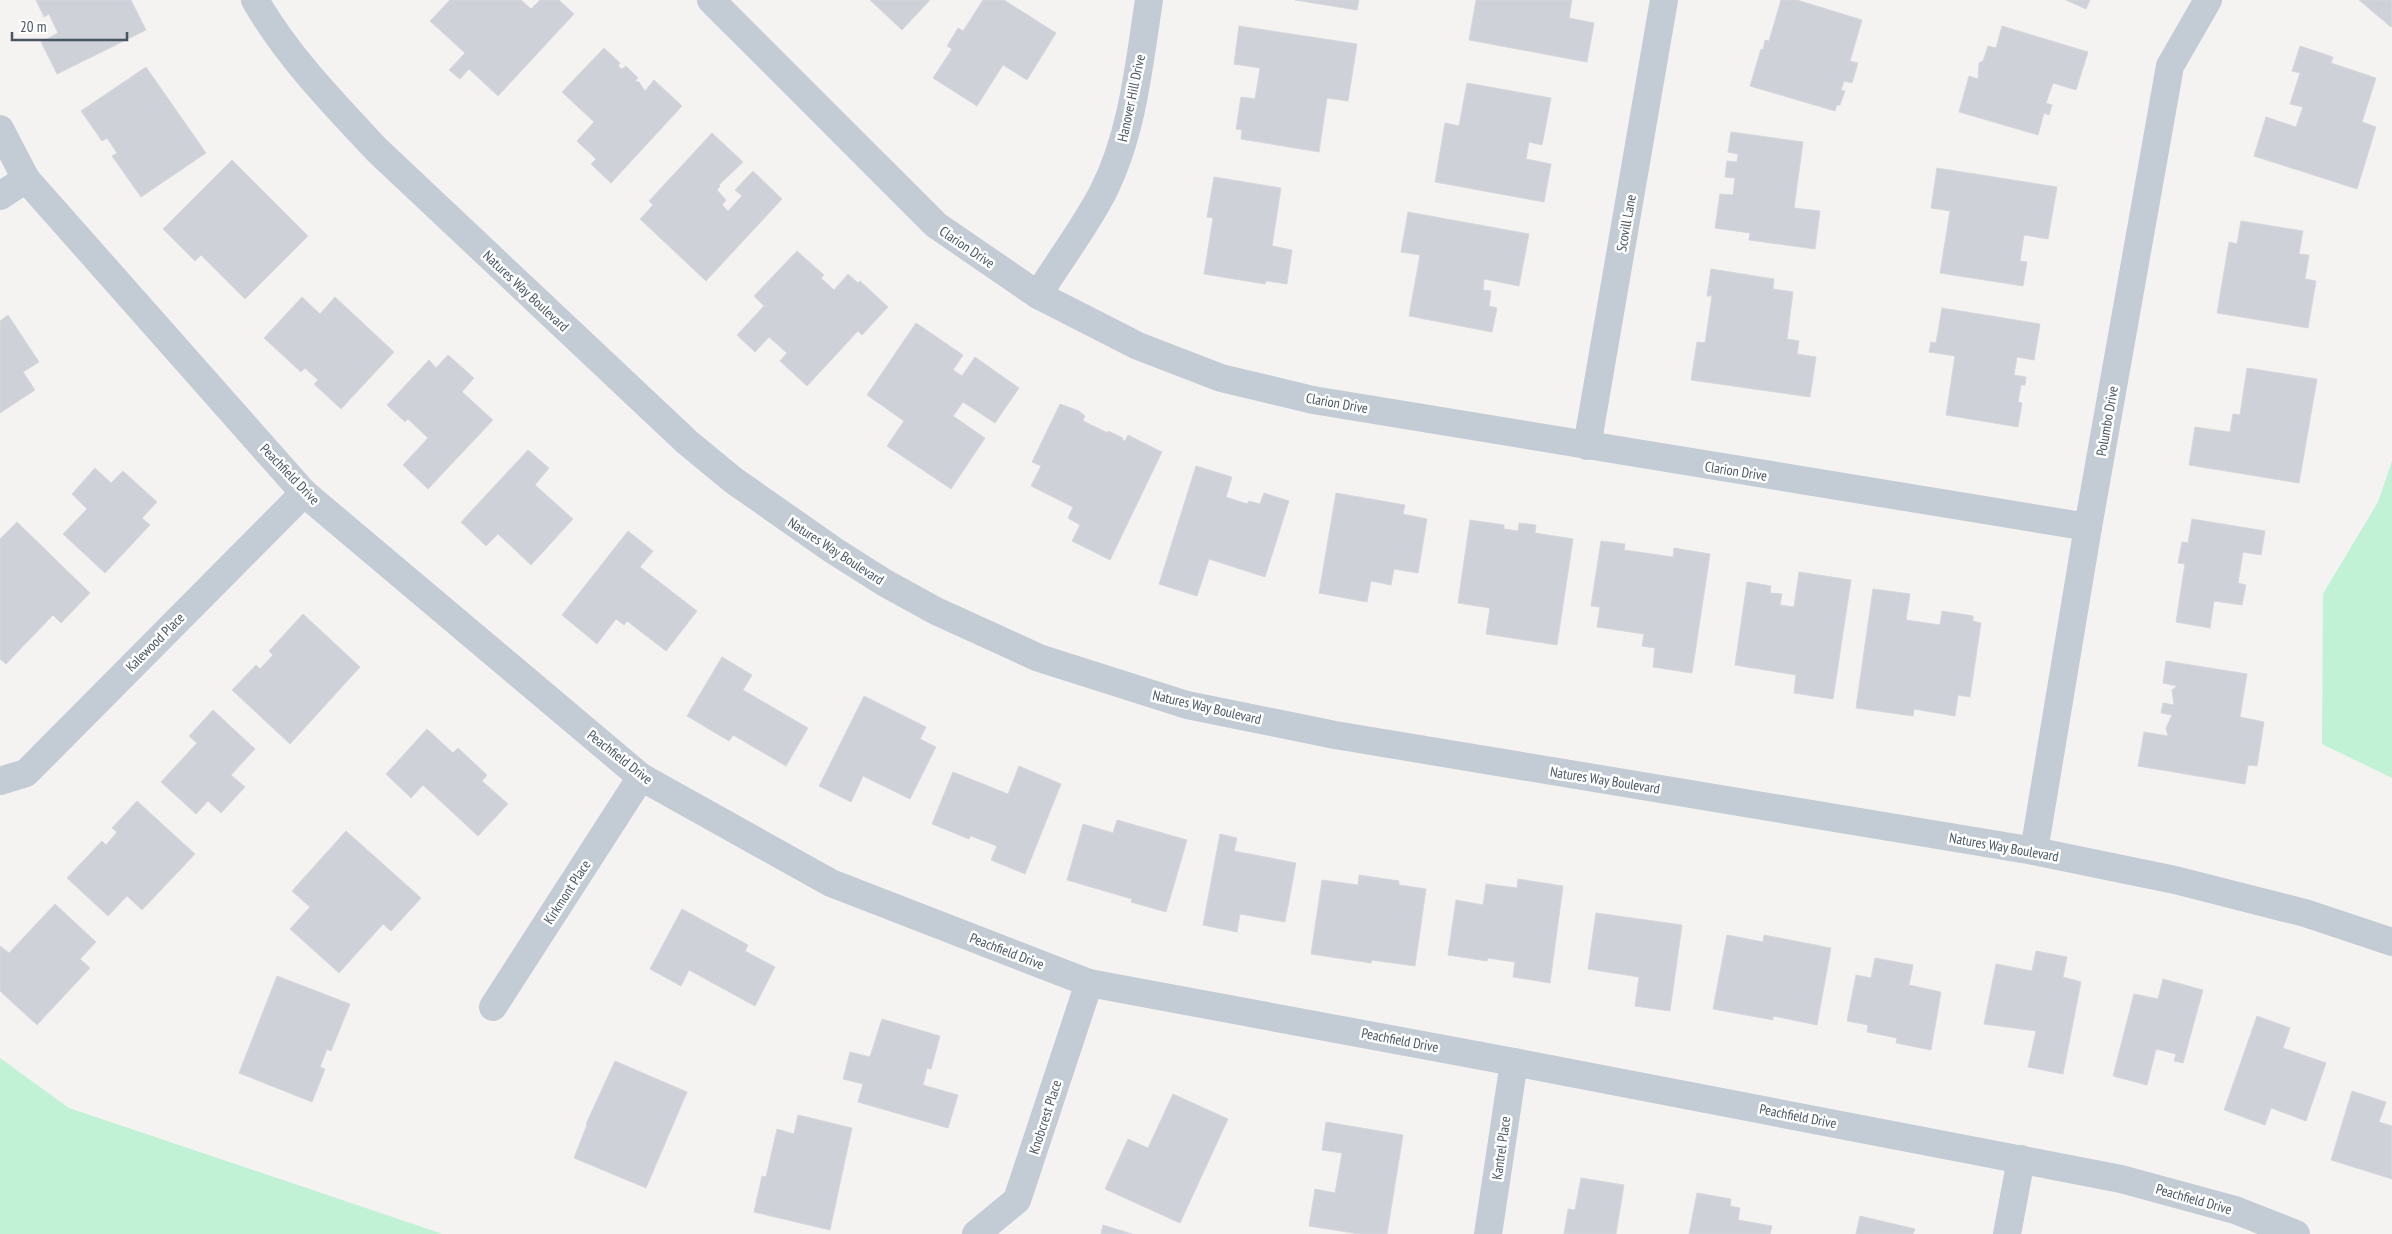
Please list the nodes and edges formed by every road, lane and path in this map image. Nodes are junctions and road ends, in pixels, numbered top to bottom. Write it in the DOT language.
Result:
graph roads {
  1 [pos="255,0"];
  2 [pos="711,0"];
  3 [pos="1150,0"];
  4 [pos="1664,0"];
  5 [pos="2208,0"];
  6 [pos="0,129"];
  7 [pos="26,179"];
  8 [pos="0,196"];
  9 [pos="1038,295"];
  10 [pos="1587,446"];
  11 [pos="304,493"];
  12 [pos="2088,528"];
  13 [pos="641,777"];
  14 [pos="0,781"];
  15 [pos="2034,851"];
  16 [pos="2392,942"];
  17 [pos="1089,983"];
  18 [pos="493,1007"];
  19 [pos="1514,1062"];
  20 [pos="2021,1159"];
  21 [pos="976,1234"];
  22 [pos="1488,1234"];
  23 [pos="2007,1234"];
  24 [pos="2296,1234"];
  1 -- 15 [label="street, Natures Way Boulevard"];
  2 -- 9 [label="street, Clarion Drive"];
  3 -- 9 [label="street, Hanover Hill Drive"];
  4 -- 10 [label="street, Scovill Lane"];
  5 -- 12 [label="street, Polumbo Drive"];
  6 -- 7 [label="street, Peachfield Drive"];
  7 -- 8 [label="street"];
  7 -- 11 [label="street, Peachfield Drive"];
  9 -- 10 [label="street, Clarion Drive"];
  10 -- 12 [label="street, Clarion Drive"];
  11 -- 13 [label="street, Peachfield Drive"];
  11 -- 14 [label="street, Kalewood Place"];
  12 -- 15 [label="street, Polumbo Drive"];
  13 -- 17 [label="street, Peachfield Drive"];
  13 -- 18 [label="street, Kirkmont Place"];
  15 -- 16 [label="street, Natures Way Boulevard"];
  17 -- 19 [label="street, Peachfield Drive"];
  17 -- 21 [label="street, Knobcrest Place"];
  19 -- 20 [label="street, Peachfield Drive"];
  19 -- 22 [label="street, Kantrel Place"];
  20 -- 23 [label="street"];
  20 -- 24 [label="street, Peachfield Drive"];
}
